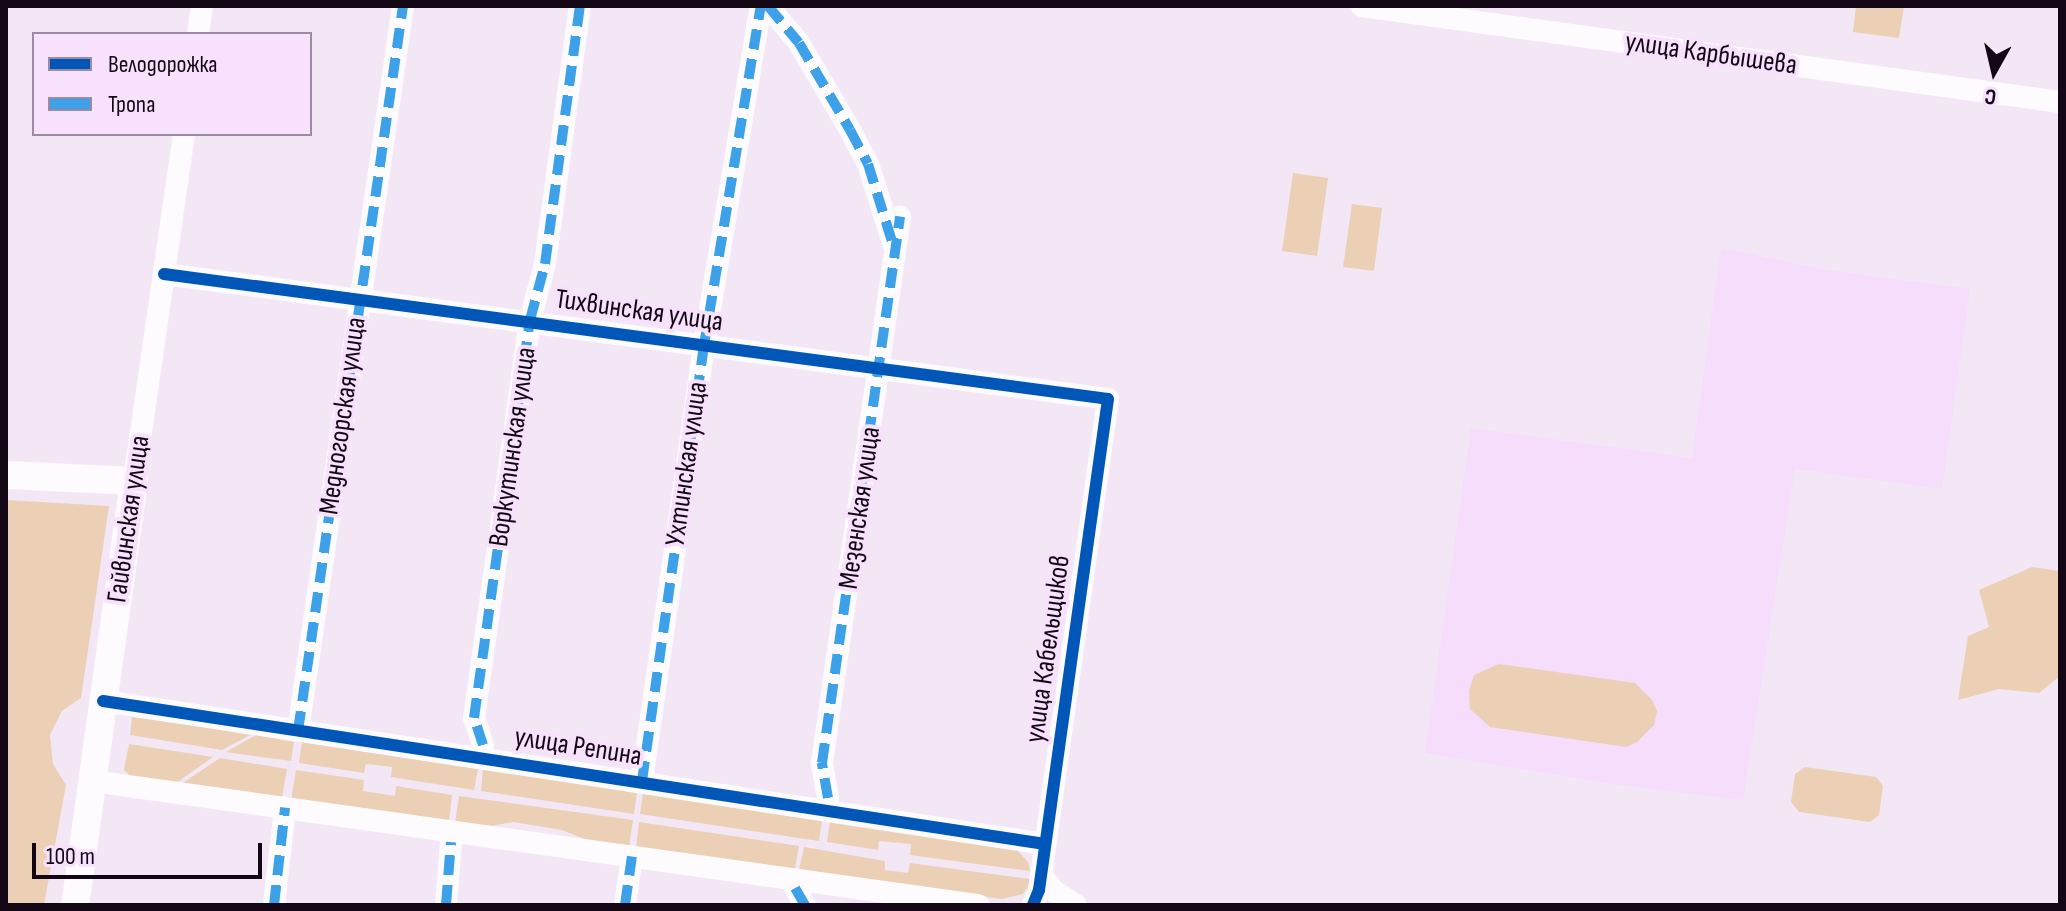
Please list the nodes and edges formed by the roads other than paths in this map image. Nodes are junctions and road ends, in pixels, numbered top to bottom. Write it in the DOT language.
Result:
graph roads {
  1 [pos="202,6"];
  2 [pos="403,6"];
  3 [pos="580,6"];
  4 [pos="761,6"];
  5 [pos="768,6"];
  6 [pos="1362,6"];
  7 [pos="198,32"];
  8 [pos="2060,102"];
  9 [pos="184,136"];
  10 [pos="900,217"];
  11 [pos="897,255"];
  12 [pos="164,274"];
  13 [pos="360,299"];
  14 [pos="530,320"];
  15 [pos="704,345"];
  16 [pos="880,370"];
  17 [pos="1108,399"];
  18 [pos="6,475"];
  19 [pos="134,481"];
  20 [pos="103,701"];
  21 [pos="298,731"];
  22 [pos="483,745"];
  23 [pos="92,781"];
  24 [pos="642,781"];
  25 [pos="828,798"];
  26 [pos="285,808"];
  27 [pos="451,842"];
  28 [pos="1045,844"];
  29 [pos="632,856"];
  30 [pos="1041,875"];
  31 [pos="75,905"];
  32 [pos="274,905"];
  33 [pos="446,905"];
  34 [pos="625,905"];
  35 [pos="978,905"];
  36 [pos="1033,905"];
  37 [pos="1075,905"];
  1 -- 7 [label="street"];
  2 -- 13 [label="street, Медногорская улица"];
  3 -- 14 [label="street, Воркутинская улица"];
  4 -- 15 [label="street, Ухтинская улица"];
  5 -- 11 [label="street"];
  6 -- 8 [label="street, улица Карбышева"];
  9 -- 12 [label="street, Гайвинская улица"];
  10 -- 11 [label="street, Мезенская улица"];
  11 -- 16 [label="street, Мезенская улица"];
  12 -- 13 [label="street, Тихвинская улица"];
  12 -- 19 [label="street, Гайвинская улица"];
  13 -- 14 [label="street, Тихвинская улица"];
  13 -- 21 [label="street, Медногорская улица"];
  14 -- 15 [label="street, Тихвинская улица"];
  14 -- 22 [label="street, Воркутинская улица"];
  15 -- 16 [label="street, Тихвинская улица"];
  15 -- 24 [label="street, Ухтинская улица"];
  16 -- 17 [label="street, Тихвинская улица"];
  16 -- 25 [label="street, Мезенская улица"];
  17 -- 28 [label="street, улица Кабельщиков"];
  18 -- 19 [label="main road"];
  19 -- 20 [label="main road, Гайвинская улица"];
  20 -- 21 [label="street, улица Репина"];
  20 -- 23 [label="main road, Гайвинская улица"];
  21 -- 24 [label="street, улица Репина"];
  23 -- 26 [label="street"];
  23 -- 31 [label="main road, Гайвинская улица"];
  24 -- 28 [label="street, улица Репина"];
  26 -- 29 [label="street"];
  26 -- 32 [label="street"];
  27 -- 33 [label="street"];
  28 -- 30 [label="street, улица Кабельщиков"];
  29 -- 34 [label="street"];
  29 -- 35 [label="street"];
  30 -- 36 [label="street, улица Кабельщиков"];
  30 -- 37 [label="street"];
}
